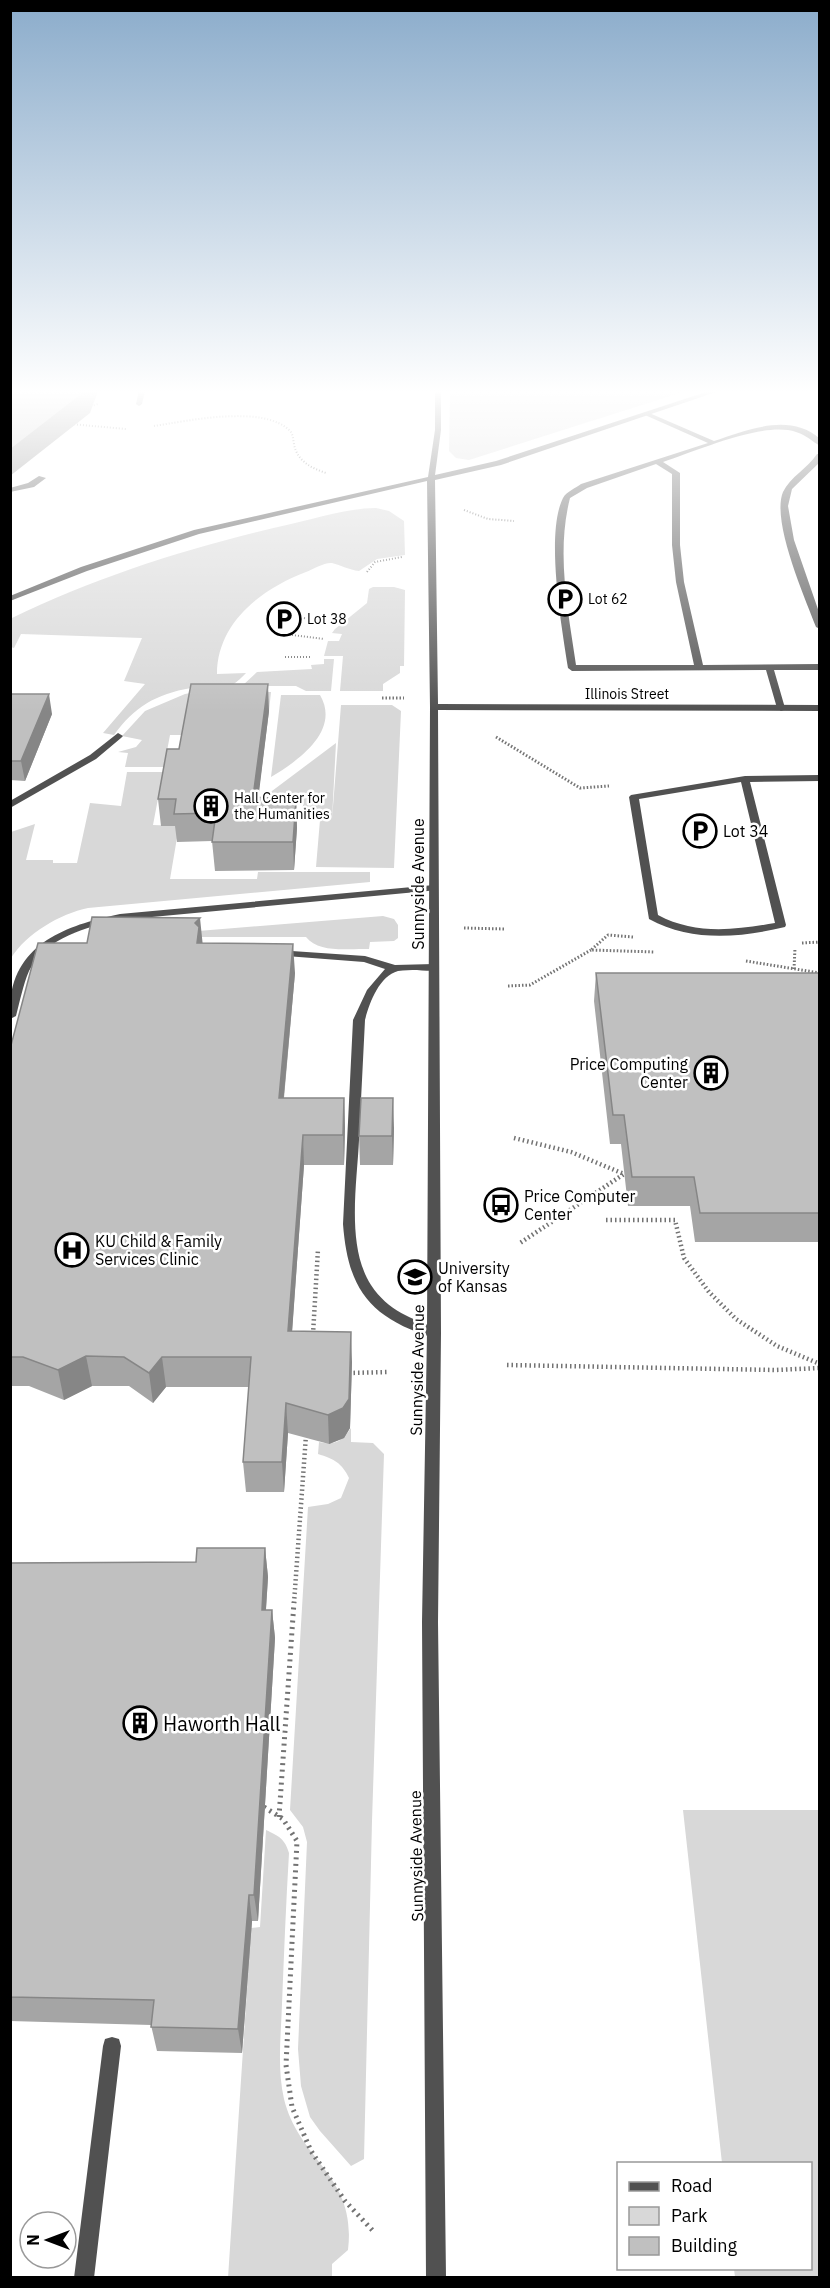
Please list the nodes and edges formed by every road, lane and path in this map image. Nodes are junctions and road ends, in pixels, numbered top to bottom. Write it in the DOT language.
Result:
graph roads {
  1 [pos="344,498"];
  2 [pos="431,498"];
  3 [pos="567,498"];
  4 [pos="676,498"];
  5 [pos="785,498"];
  6 [pos="464,510"];
  7 [pos="514,521"];
  8 [pos="409,557"];
  9 [pos="367,572"];
  10 [pos="10,599"];
  11 [pos="304,618"];
  12 [pos="328,623"];
  13 [pos="819,627"];
  14 [pos="292,636"];
  15 [pos="324,639"];
  16 [pos="285,657"];
  17 [pos="311,657"];
  18 [pos="699,667"];
  19 [pos="769,667"];
  20 [pos="819,667"];
  21 [pos="382,698"];
  22 [pos="408,698"];
  23 [pos="434,707"];
  24 [pos="781,708"];
  25 [pos="819,708"];
  26 [pos="118,736"];
  27 [pos="495,737"];
  28 [pos="819,778"];
  29 [pos="745,779"];
  30 [pos="633,796"];
  31 [pos="10,805"];
  32 [pos="434,888"];
  33 [pos="460,928"];
  34 [pos="505,929"];
  35 [pos="639,937"];
  36 [pos="819,942"];
  37 [pos="649,945"];
  38 [pos="591,950"];
  39 [pos="263,953"];
  40 [pos="434,967"];
  41 [pos="394,968"];
  42 [pos="794,969"];
  43 [pos="508,986"];
  44 [pos="10,1016"];
  45 [pos="514,1138"];
  46 [pos="606,1220"];
  47 [pos="520,1243"];
  48 [pos="318,1247"];
  49 [pos="434,1333"];
  50 [pos="313,1336"];
  51 [pos="507,1365"];
  52 [pos="819,1366"];
  53 [pos="388,1372"];
  54 [pos="345,1373"];
  55 [pos="307,1431"];
  56 [pos="264,1807"];
  57 [pos="279,1817"];
  58 [pos="112,2046"];
  59 [pos="375,2233"];
  60 [pos="84,2277"];
  61 [pos="436,2277"];
  1 -- 10 [label="street"];
  2 -- 23 [label="street, Sunnyside Avenue"];
  3 -- 18 [label="street"];
  4 -- 18 [label="street"];
  5 -- 13 [label="street"];
  6 -- 7 [label="path"];
  8 -- 9 [label="path"];
  11 -- 12 [label="path"];
  14 -- 15 [label="path"];
  16 -- 17 [label="path"];
  18 -- 19 [label="street"];
  19 -- 20 [label="street"];
  19 -- 24 [label="street"];
  21 -- 22 [label="path"];
  23 -- 24 [label="street, Illinois Street"];
  23 -- 32 [label="street, Sunnyside Avenue"];
  24 -- 25 [label="street, Illinois Street"];
  26 -- 31 [label="street"];
  27 -- 30 [label="path"];
  28 -- 29 [label="street"];
  29 -- 30 [label="street"];
  29 -- 30 [label="street"];
  32 -- 40 [label="street, Sunnyside Avenue"];
  32 -- 44 [label="street"];
  33 -- 34 [label="path"];
  35 -- 38 [label="path"];
  36 -- 42 [label="path"];
  37 -- 38 [label="path"];
  38 -- 43 [label="path"];
  39 -- 41 [label="street"];
  40 -- 41 [label="street"];
  40 -- 49 [label="street, Sunnyside Avenue"];
  41 -- 49 [label="street"];
  45 -- 47 [label="path"];
  46 -- 52 [label="path"];
  48 -- 50 [label="path"];
  49 -- 61 [label="street, Sunnyside Avenue"];
  51 -- 52 [label="path"];
  53 -- 54 [label="path"];
  55 -- 57 [label="path"];
  56 -- 57 [label="path"];
  57 -- 59 [label="path"];
  58 -- 60 [label="street"];
}
